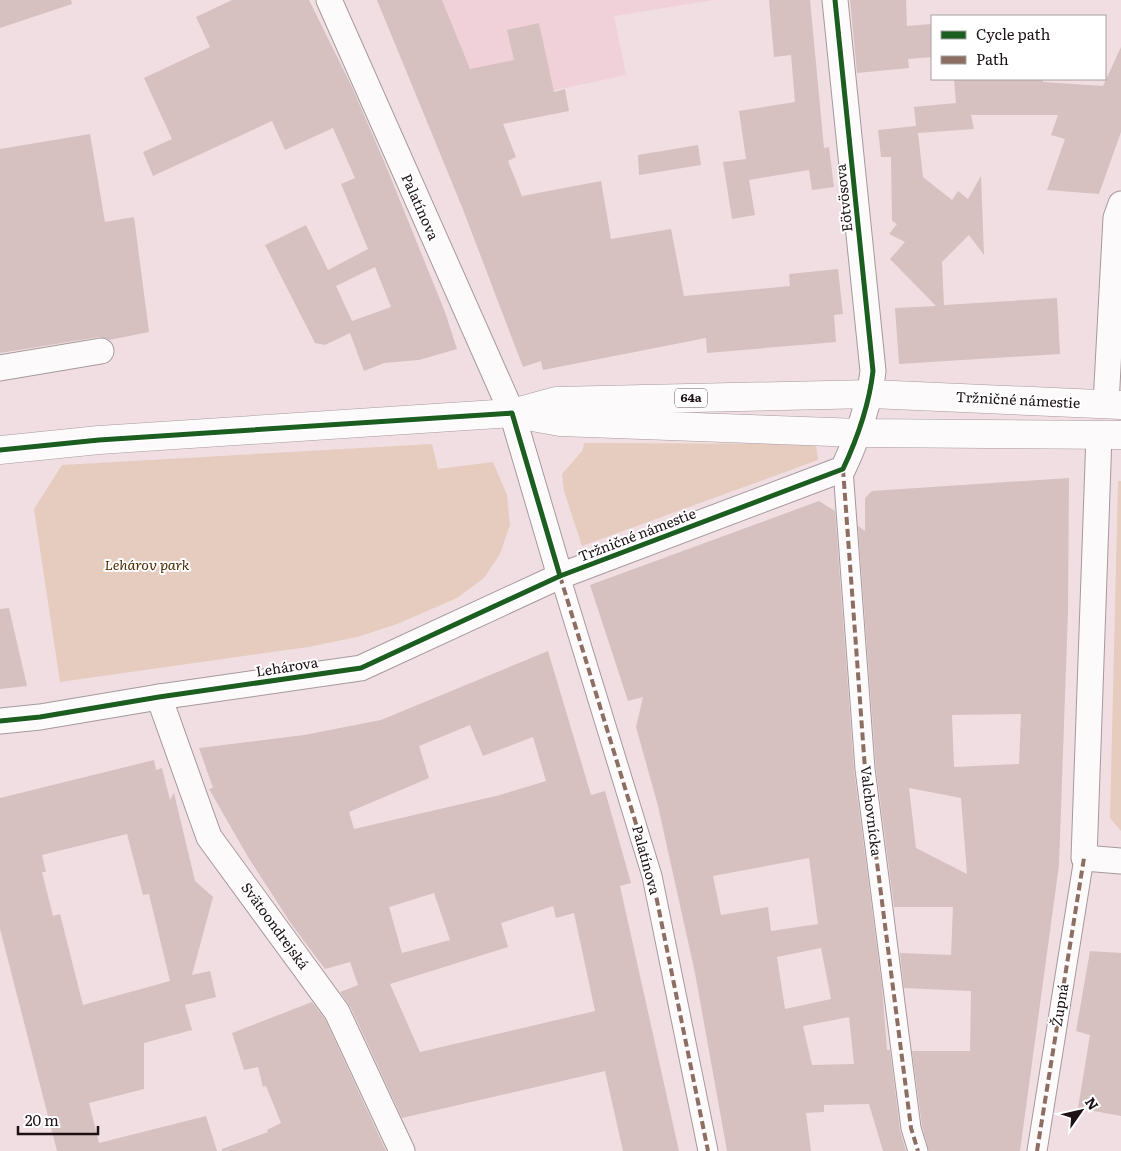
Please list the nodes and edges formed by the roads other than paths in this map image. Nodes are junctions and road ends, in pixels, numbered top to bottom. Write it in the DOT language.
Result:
graph roads {
  1 [pos="329,0"];
  2 [pos="836,0"];
  3 [pos="1121,204"];
  4 [pos="101,351"];
  5 [pos="0,368"];
  6 [pos="871,394"];
  7 [pos="1113,404"];
  8 [pos="512,414"];
  9 [pos="860,433"];
  10 [pos="1110,435"];
  11 [pos="0,450"];
  12 [pos="843,469"];
  13 [pos="560,576"];
  14 [pos="159,697"];
  15 [pos="0,721"];
  16 [pos="1084,858"];
  17 [pos="1121,861"];
  18 [pos="402,1151"];
  19 [pos="708,1151"];
  20 [pos="918,1151"];
  21 [pos="1037,1151"];
  1 -- 8 [label="street, Palatínova"];
  2 -- 6 [label="street, Eötvösova"];
  3 -- 7 [label="street"];
  4 -- 5 [label="street"];
  6 -- 7 [label="main road, Tržničné námestie / 64a"];
  6 -- 8 [label="main road, Tržničné námestie / 64a"];
  6 -- 9 [label="street, Eötvösova"];
  7 -- 10 [label="main road"];
  8 -- 9 [label="main road, 64a"];
  8 -- 11 [label="main road, 64a"];
  8 -- 13 [label="street"];
  9 -- 10 [label="main road, 64a"];
  9 -- 12 [label="street"];
  10 -- 16 [label="street"];
  12 -- 13 [label="street, Tržničné námestie"];
  12 -- 20 [label="street, Valchovnícka"];
  13 -- 14 [label="street, Lehárova"];
  13 -- 19 [label="street, Palatínova"];
  14 -- 15 [label="street, Lehárova"];
  14 -- 18 [label="street, Svätoondrejská"];
  16 -- 17 [label="street"];
  16 -- 21 [label="street, Župná"];
}
